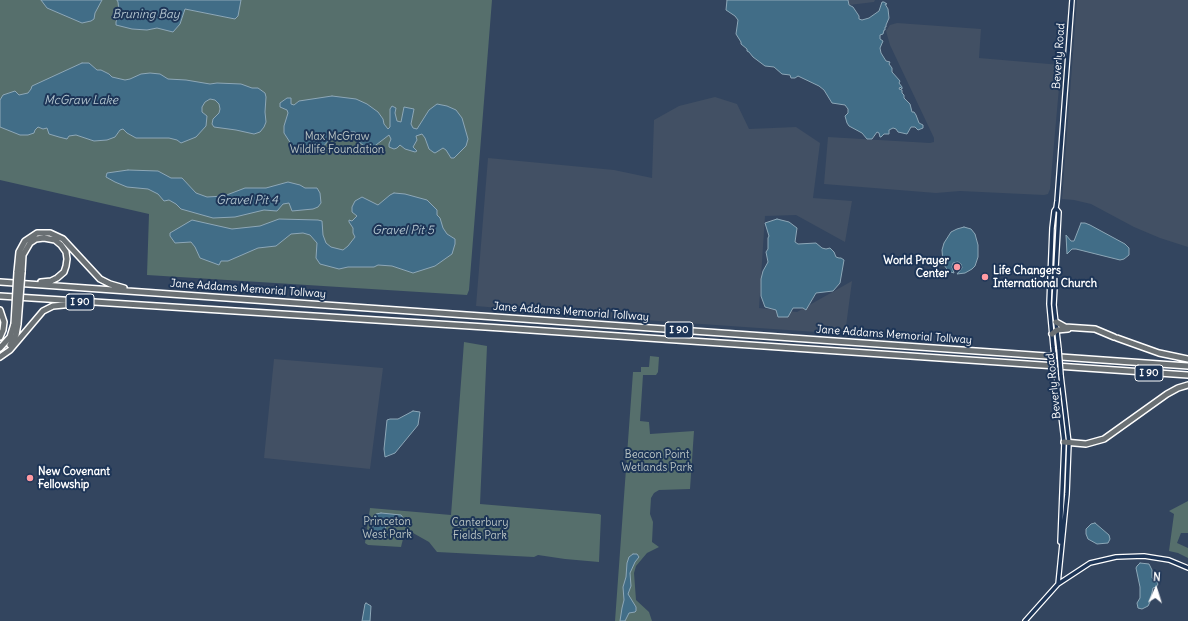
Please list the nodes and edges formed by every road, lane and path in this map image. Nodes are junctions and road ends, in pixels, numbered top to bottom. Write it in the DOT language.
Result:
graph roads {
  1 [pos="1072,0"];
  2 [pos="1056,208"];
  3 [pos="20,272"];
  4 [pos="0,282"];
  5 [pos="142,292"];
  6 [pos="0,296"];
  7 [pos="160,307"];
  8 [pos="0,310"];
  9 [pos="1056,322"];
  10 [pos="16,324"];
  11 [pos="1081,328"];
  12 [pos="1057,330"];
  13 [pos="1052,334"];
  14 [pos="0,337"];
  15 [pos="0,348"];
  16 [pos="0,353"];
  17 [pos="0,357"];
  18 [pos="1188,359"];
  19 [pos="1188,366"];
  20 [pos="1059,375"];
  21 [pos="1188,375"];
  22 [pos="1188,385"];
  23 [pos="1066,442"];
  24 [pos="1188,568"];
  25 [pos="1058,584"];
  26 [pos="1025,621"];
  1 -- 2 [label="street, Beverly Road"];
  2 -- 9 [label="street, Beverly Road"];
  2 -- 13 [label="street, Beverly Road"];
  3 -- 4 [label="highway"];
  3 -- 5 [label="highway"];
  3 -- 10 [label="highway, bridge"];
  4 -- 5 [label="highway, Jane Addams Memorial Tollway / I 90"];
  5 -- 19 [label="highway, Jane Addams Memorial Tollway / I 90"];
  6 -- 7 [label="highway, Jane Addams Memorial Tollway / I 90"];
  7 -- 17 [label="highway"];
  7 -- 21 [label="highway, Jane Addams Memorial Tollway / I 90"];
  8 -- 14 [label="highway"];
  9 -- 11 [label="highway"];
  9 -- 12 [label="street, Beverly Road"];
  10 -- 15 [label="highway"];
  10 -- 16 [label="highway"];
  11 -- 12 [label="highway"];
  11 -- 18 [label="highway"];
  12 -- 13 [label="highway"];
  12 -- 20 [label="street, Beverly Road, bridge"];
  13 -- 20 [label="street, Beverly Road, bridge"];
  20 -- 23 [label="street, Beverly Road"];
  22 -- 23 [label="highway"];
  23 -- 25 [label="street, Beverly Road"];
  24 -- 25 [label="street"];
  25 -- 26 [label="street"];
}
